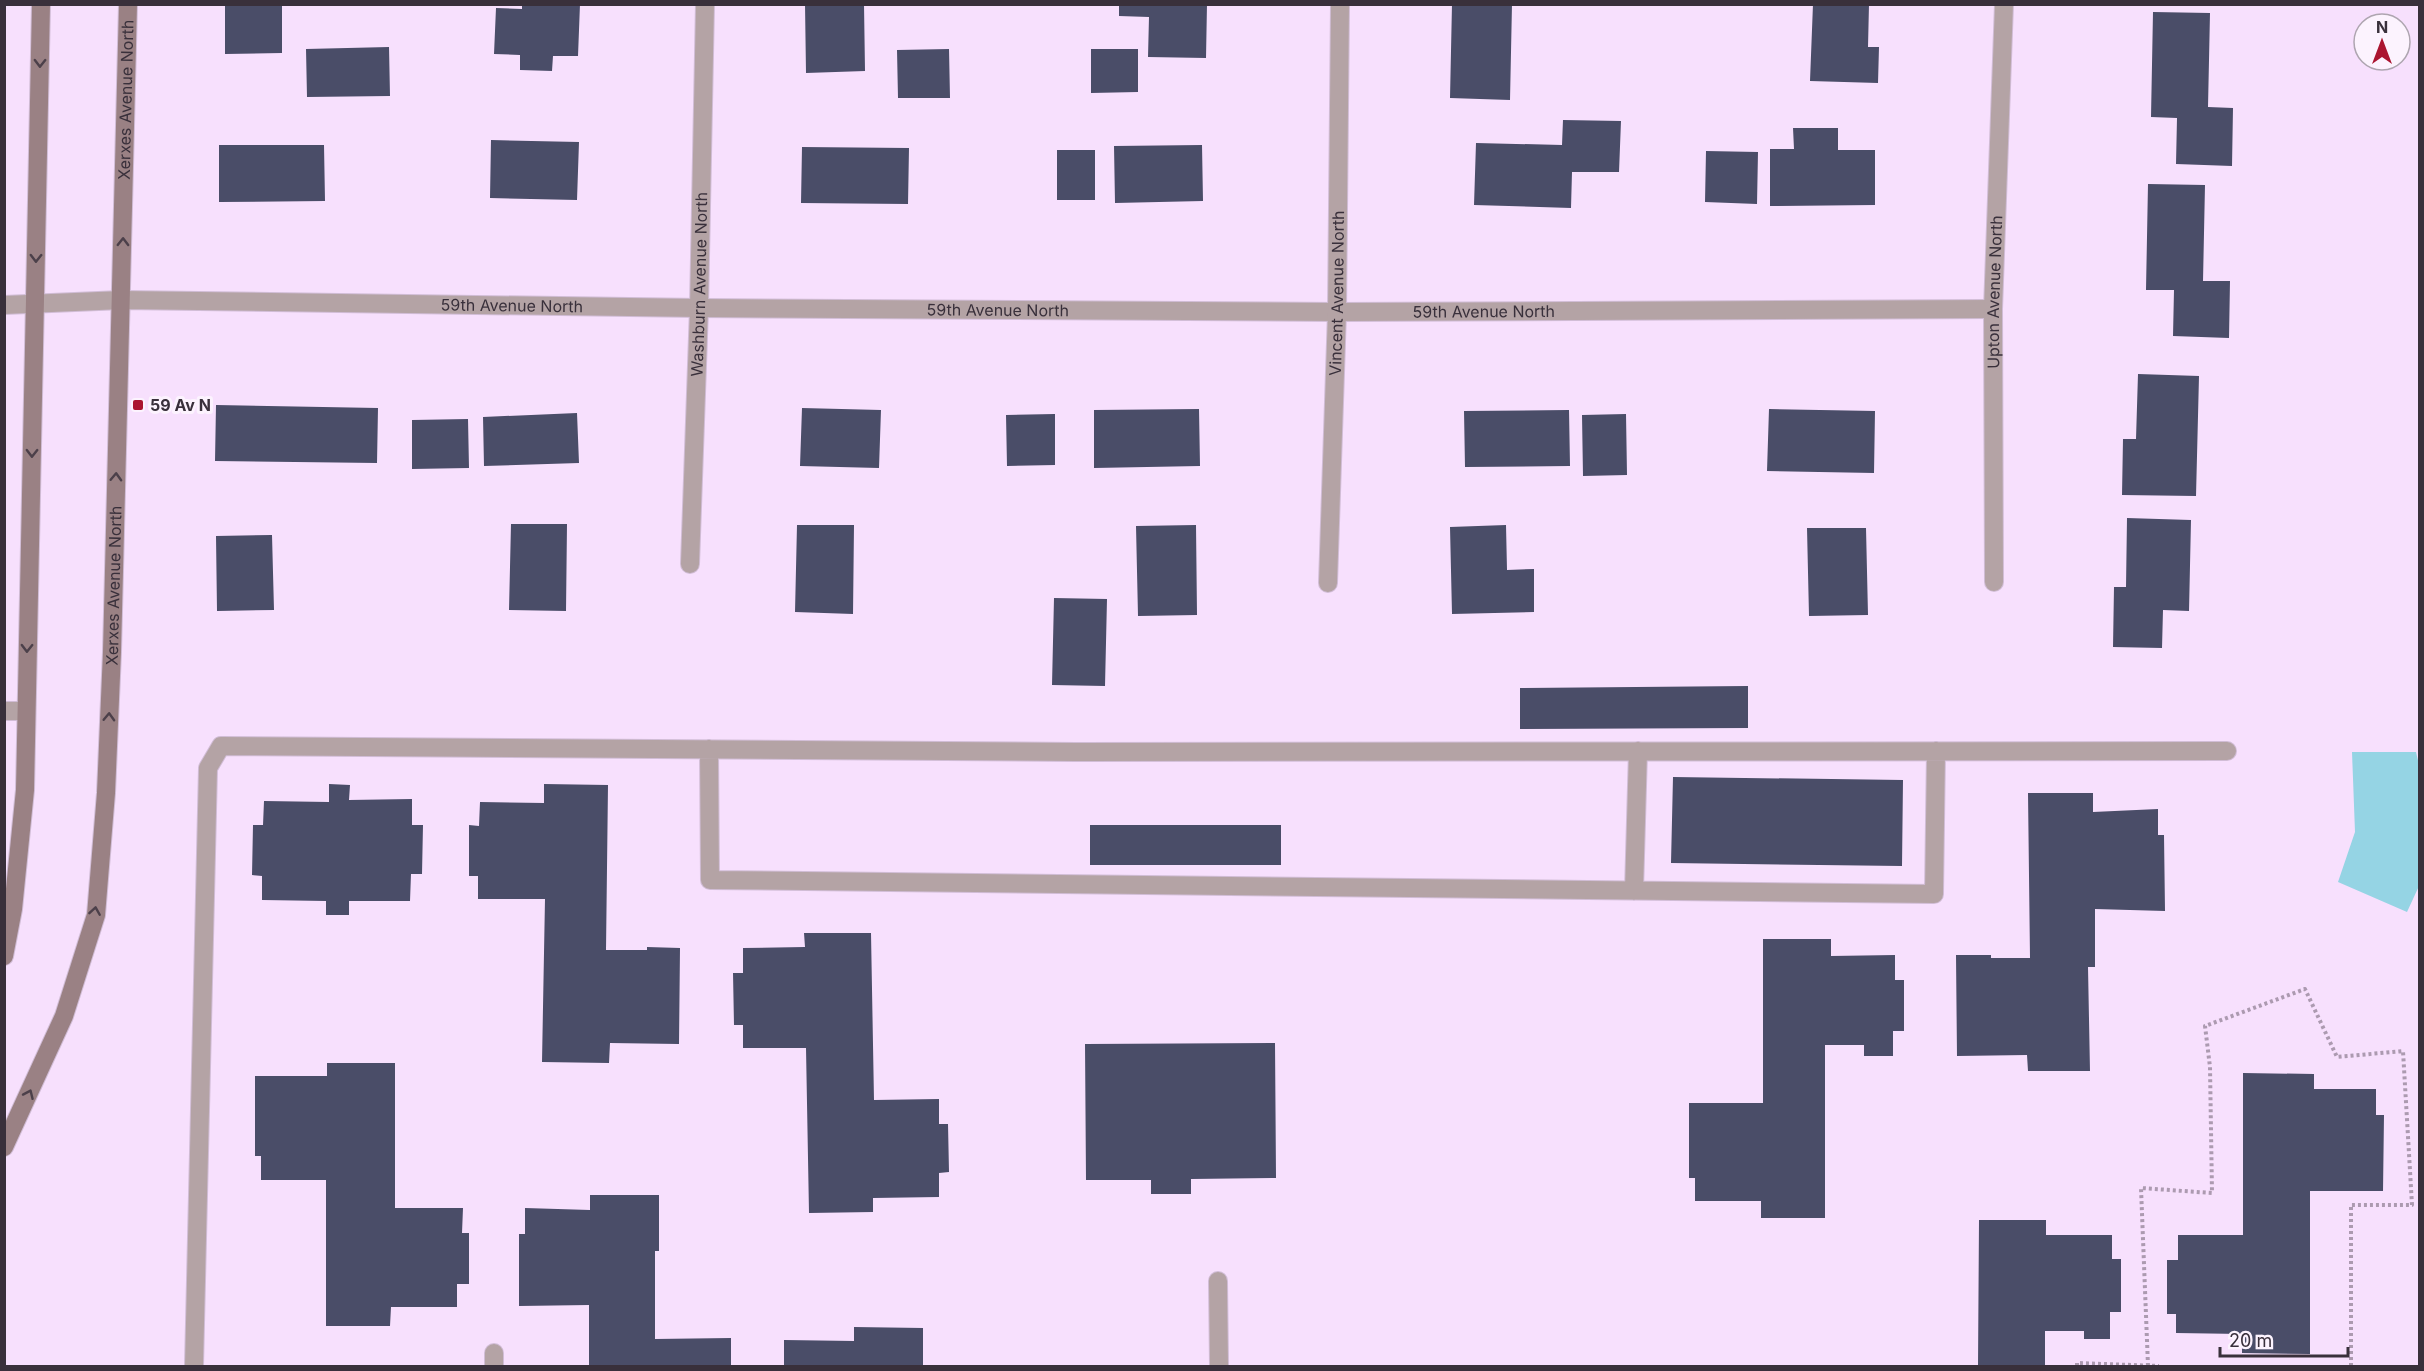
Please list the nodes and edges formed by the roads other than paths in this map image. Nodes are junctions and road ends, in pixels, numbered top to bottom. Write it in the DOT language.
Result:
graph roads {
  1 [pos="41,4"];
  2 [pos="128,4"];
  3 [pos="705,4"];
  4 [pos="1340,4"];
  5 [pos="2004,4"];
  6 [pos="122,300"];
  7 [pos="36,304"];
  8 [pos="4,305"];
  9 [pos="699,308"];
  10 [pos="1993,309"];
  11 [pos="1337,312"];
  12 [pos="690,564"];
  13 [pos="1994,582"];
  14 [pos="1328,583"];
  15 [pos="4,711"];
  16 [pos="26,711"];
  17 [pos="709,749"];
  18 [pos="1936,751"];
  19 [pos="2227,751"];
  20 [pos="1638,752"];
  21 [pos="1634,891"];
  22 [pos="4,956"];
  23 [pos="4,1147"];
  24 [pos="1218,1281"];
  25 [pos="194,1366"];
  26 [pos="1219,1366"];
  1 -- 7 [label="street, one-way"];
  6 -- 2 [label="street, Xerxes Avenue North, one-way"];
  3 -- 9 [label="street, Washburn Avenue North"];
  4 -- 11 [label="street, Vincent Avenue North"];
  5 -- 10 [label="street, Upton Avenue North"];
  6 -- 7 [label="street, 59th Avenue North"];
  6 -- 9 [label="street, 59th Avenue North"];
  23 -- 6 [label="street, Xerxes Avenue North, one-way"];
  7 -- 8 [label="street, 59th Avenue North"];
  7 -- 16 [label="street, one-way"];
  9 -- 11 [label="street, 59th Avenue North"];
  9 -- 12 [label="street, Washburn Avenue North"];
  10 -- 11 [label="street, 59th Avenue North"];
  10 -- 13 [label="street, Upton Avenue North"];
  11 -- 14 [label="street, Vincent Avenue North"];
  15 -- 16 [label="street"];
  16 -- 22 [label="street"];
  17 -- 20 [label="street"];
  17 -- 21 [label="street"];
  17 -- 25 [label="street"];
  18 -- 19 [label="street"];
  18 -- 20 [label="street"];
  18 -- 21 [label="street"];
  20 -- 21 [label="street"];
  24 -- 26 [label="street"];
}
